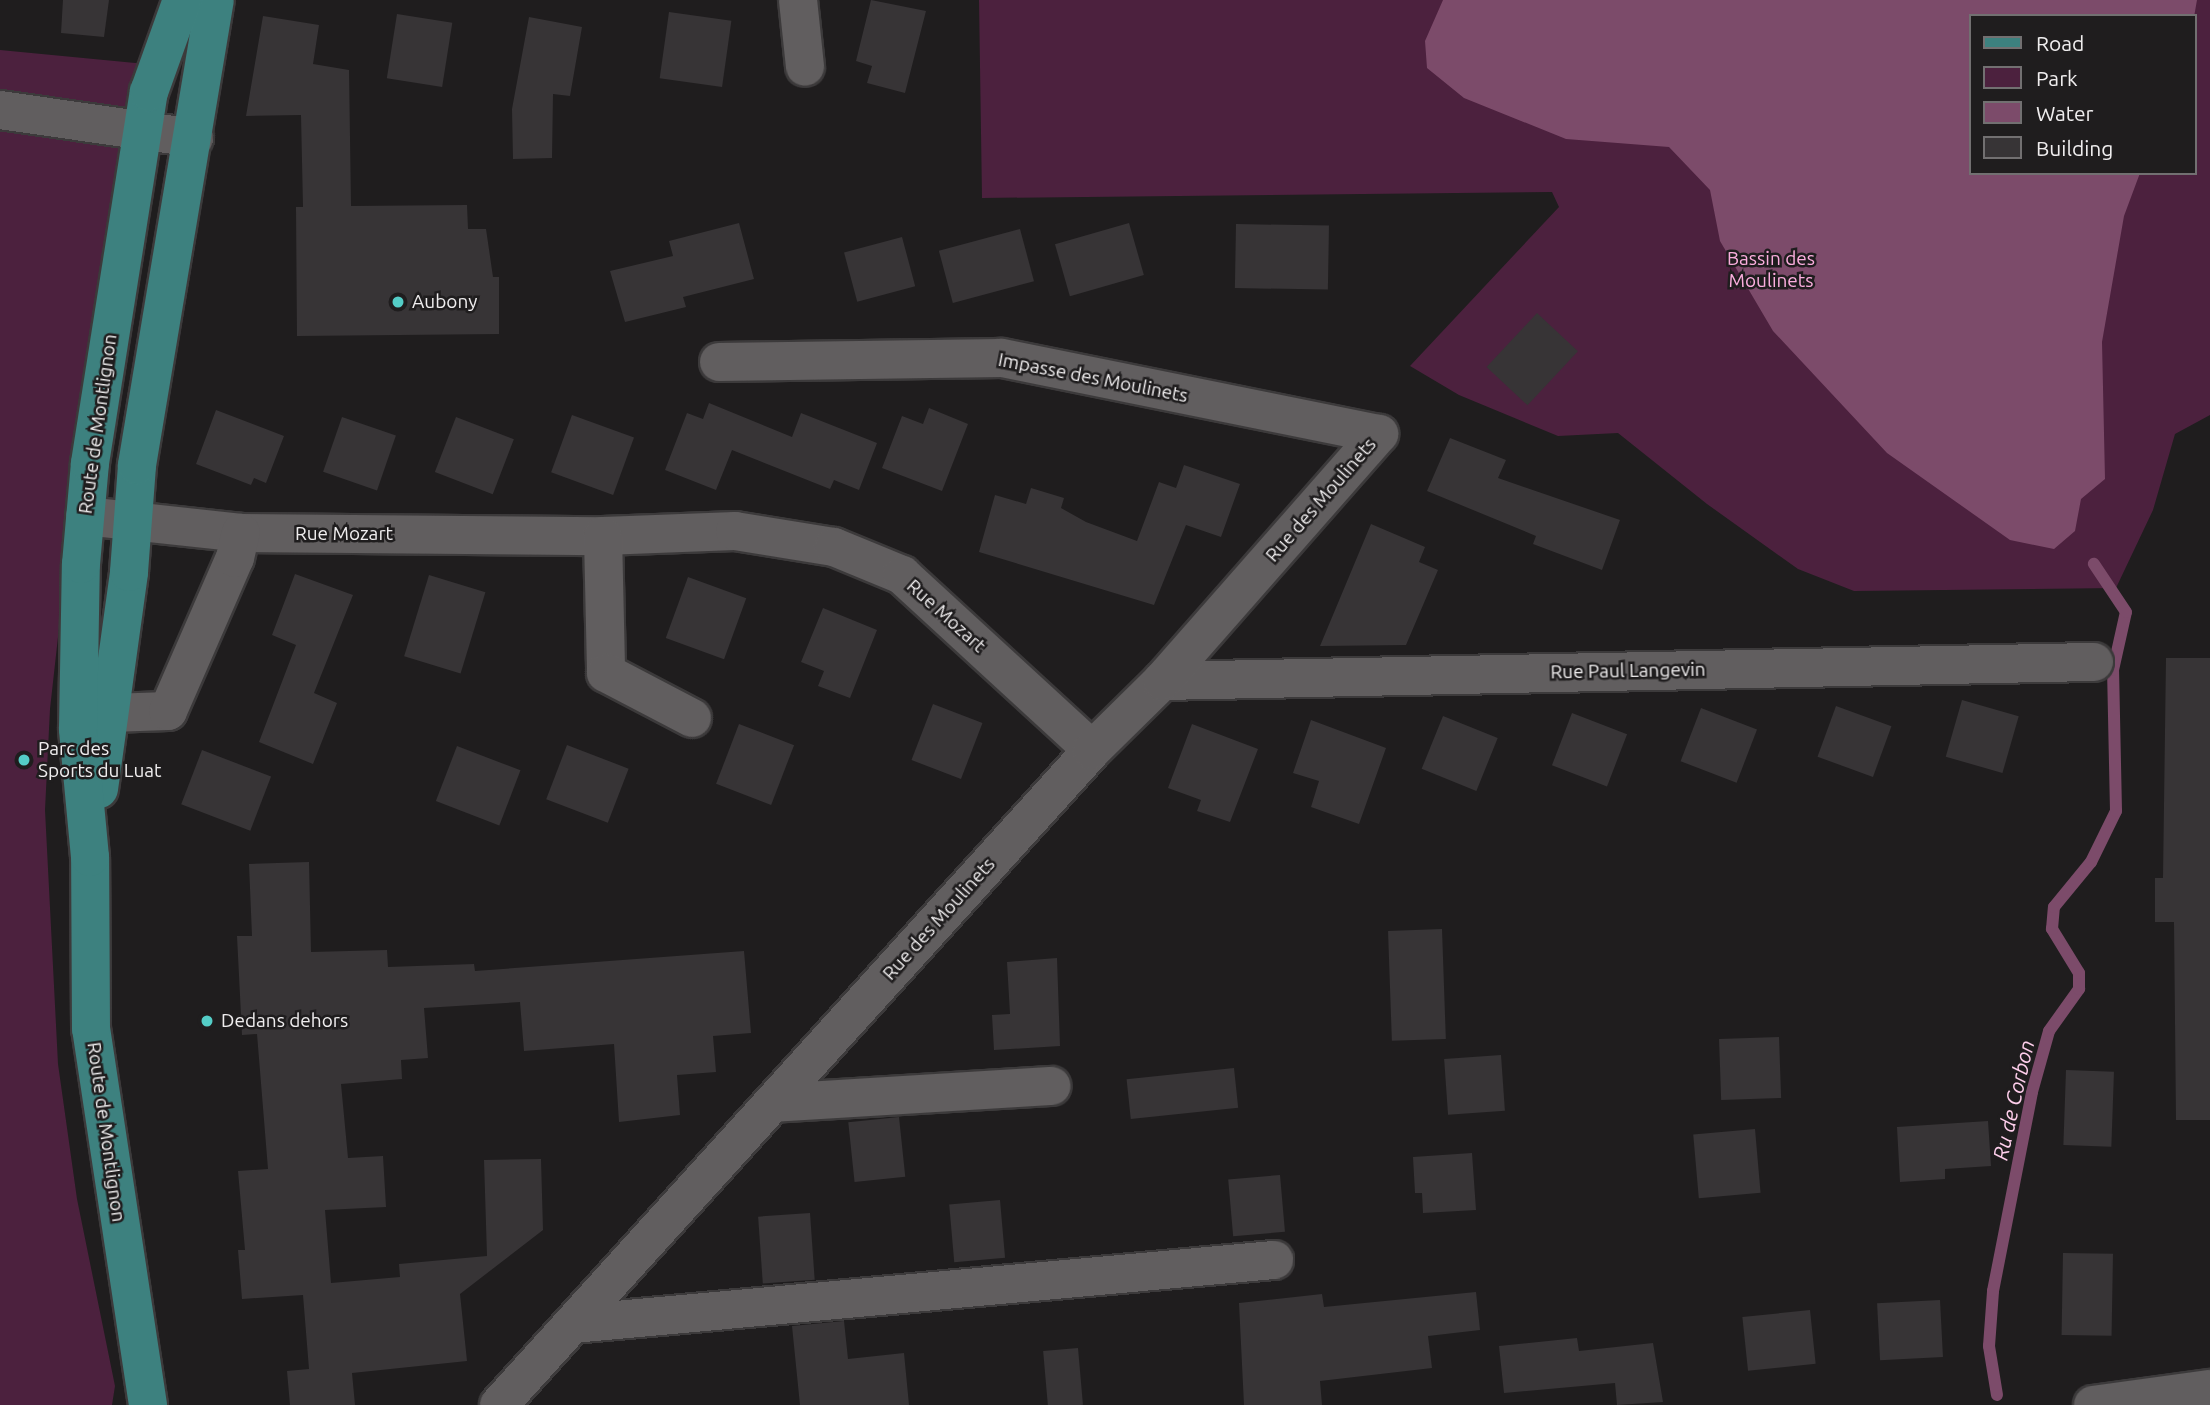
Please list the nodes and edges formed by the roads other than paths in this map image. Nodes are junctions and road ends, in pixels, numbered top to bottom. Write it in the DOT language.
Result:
graph roads {
  1 [pos="182,0"];
  2 [pos="215,0"];
  3 [pos="798,0"];
  4 [pos="805,67"];
  5 [pos="0,110"];
  6 [pos="144,131"];
  7 [pos="194,138"];
  8 [pos="719,362"];
  9 [pos="1379,434"];
  10 [pos="85,516"];
  11 [pos="133,521"];
  12 [pos="241,533"];
  13 [pos="603,536"];
  14 [pos="2094,662"];
  15 [pos="1162,681"];
  16 [pos="110,713"];
  17 [pos="692,718"];
  18 [pos="1092,750"];
  19 [pos="90,857"];
  20 [pos="1051,1086"];
  21 [pos="773,1103"];
  22 [pos="1274,1261"];
  23 [pos="573,1324"];
  24 [pos="2198,1395"];
  25 [pos="148,1405"];
  26 [pos="499,1405"];
  27 [pos="2093,1405"];
  1 -- 6 [label="main road, Route de Montlignon"];
  2 -- 7 [label="main road, Route de Montlignon"];
  3 -- 4 [label="street"];
  5 -- 6 [label="street"];
  6 -- 7 [label="street"];
  6 -- 10 [label="main road, Route de Montlignon"];
  7 -- 11 [label="main road, Route de Montlignon"];
  8 -- 9 [label="street, Impasse des Moulinets"];
  9 -- 15 [label="street, Rue des Moulinets"];
  10 -- 11 [label="street, Rue Mozart"];
  10 -- 19 [label="main road, Route de Montlignon"];
  11 -- 12 [label="street, Rue Mozart"];
  11 -- 16 [label="main road, Route de Montlignon"];
  12 -- 13 [label="street, Rue Mozart"];
  12 -- 16 [label="street"];
  13 -- 17 [label="street"];
  13 -- 18 [label="street, Rue Mozart"];
  14 -- 15 [label="street, Rue Paul Langevin"];
  15 -- 18 [label="street, Rue des Moulinets"];
  16 -- 19 [label="main road, Route de Montlignon"];
  18 -- 21 [label="street, Rue des Moulinets"];
  19 -- 25 [label="main road, Route de Montlignon"];
  20 -- 21 [label="street"];
  21 -- 23 [label="street, Rue des Moulinets"];
  22 -- 23 [label="street"];
  23 -- 26 [label="street, Rue des Moulinets"];
  24 -- 27 [label="street"];
}
